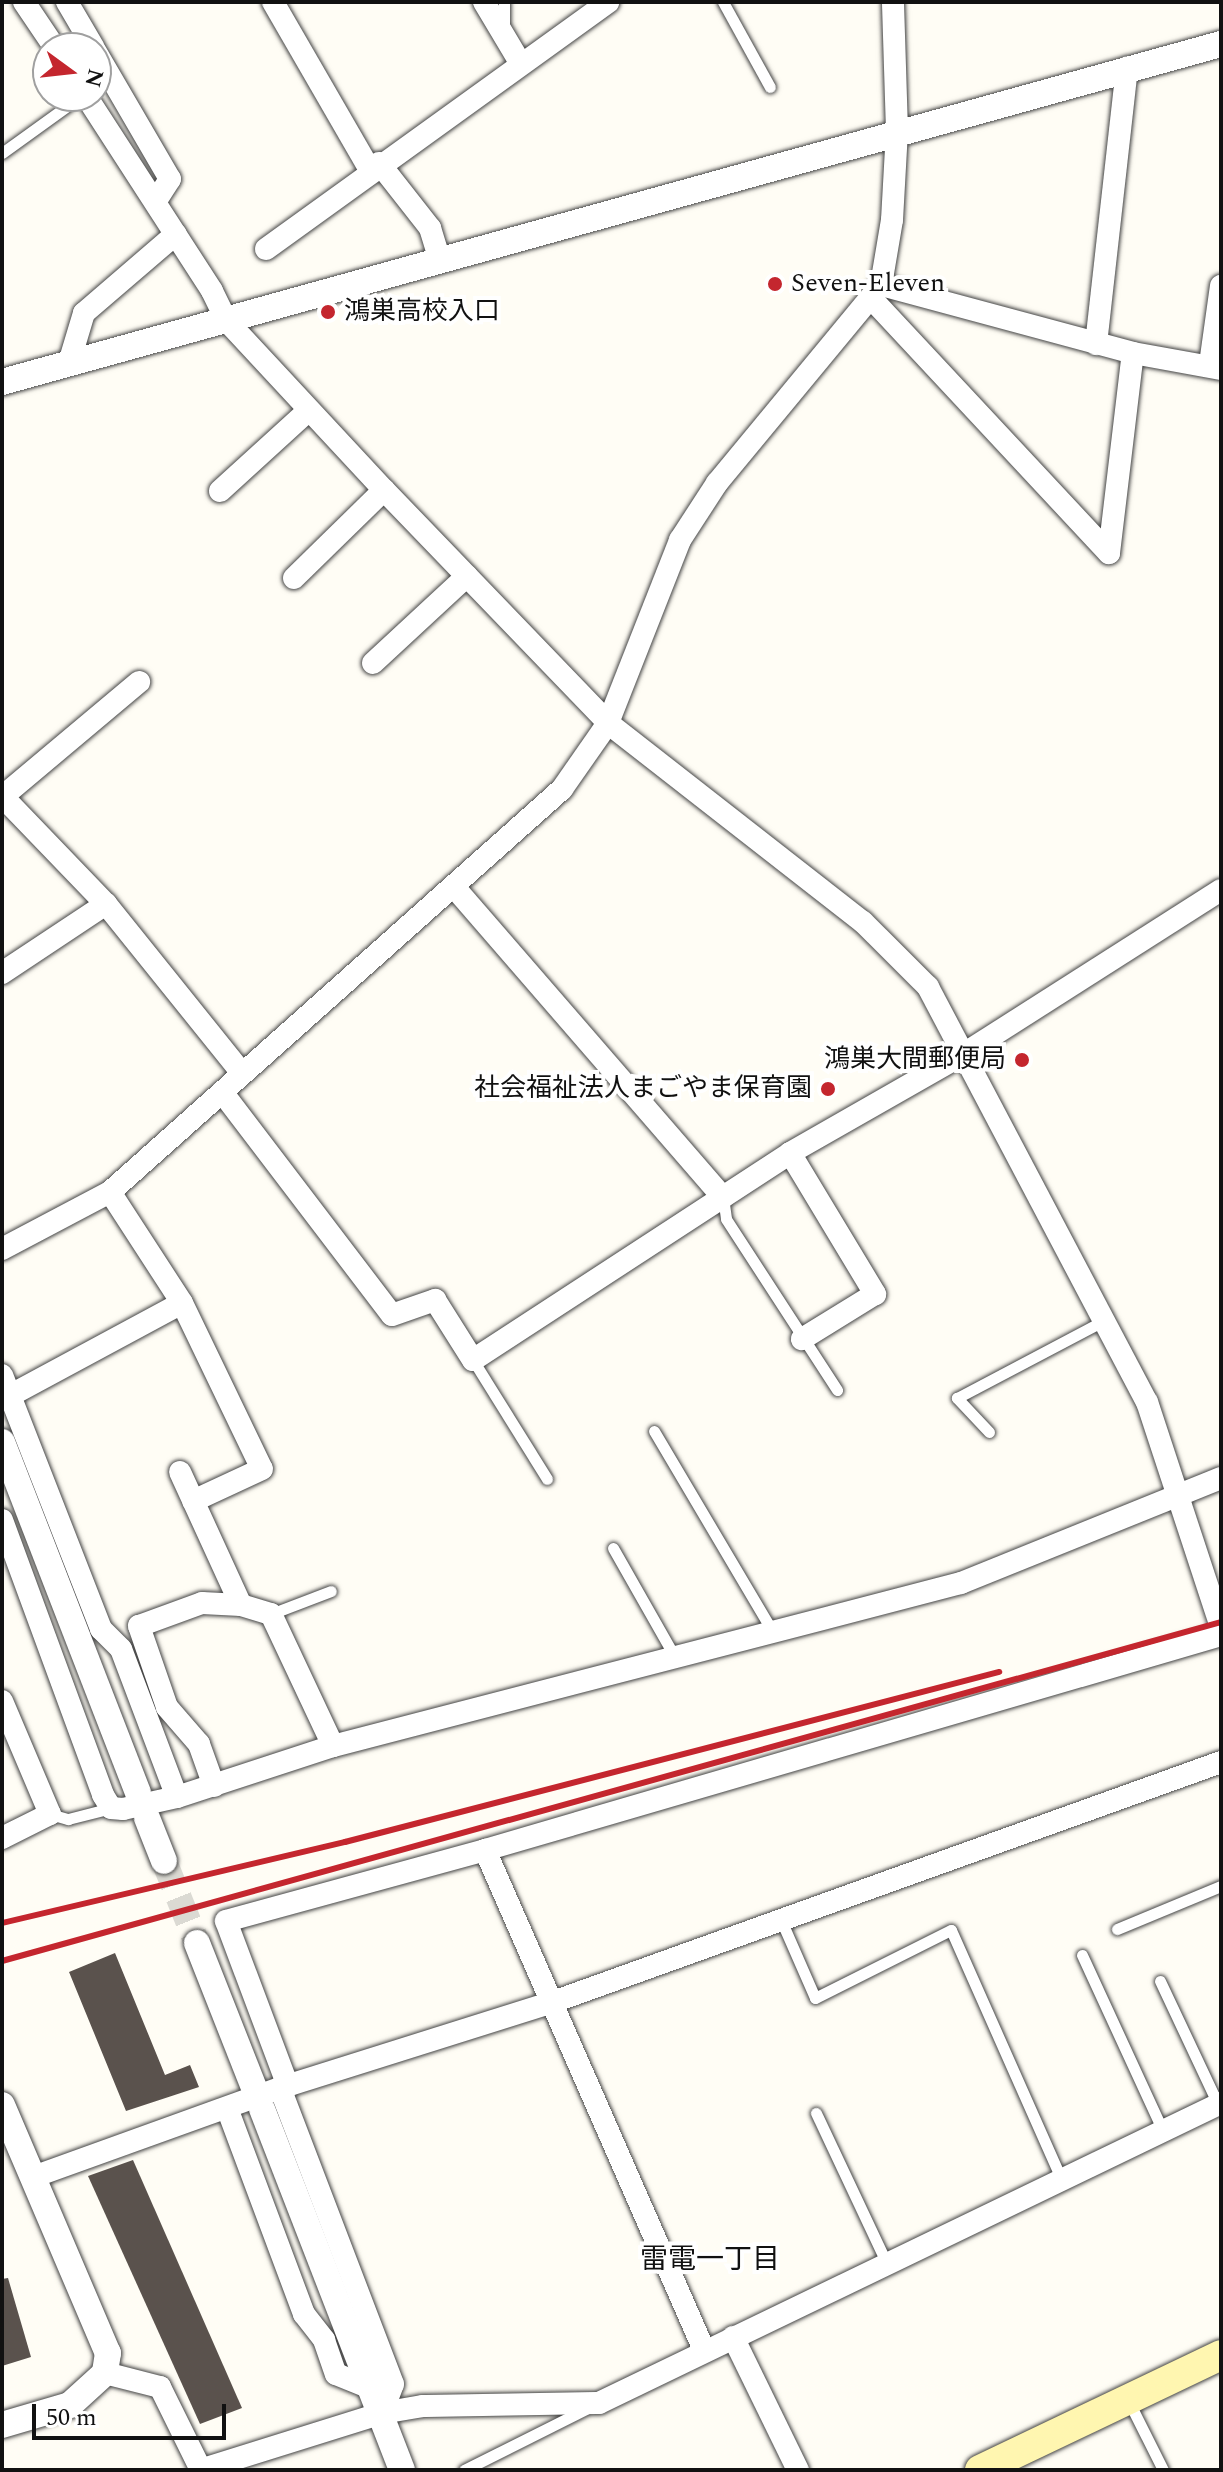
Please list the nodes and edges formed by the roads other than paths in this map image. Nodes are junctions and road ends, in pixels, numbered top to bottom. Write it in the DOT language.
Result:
graph roads {
  1 [pos="24,2"];
  2 [pos="67,2"];
  3 [pos="273,2"];
  4 [pos="484,2"];
  5 [pos="504,2"];
  6 [pos="608,2"];
  7 [pos="723,2"];
  8 [pos="893,2"];
  9 [pos="44,32"];
  10 [pos="84,32"];
  11 [pos="505,36"];
  12 [pos="1221,44"];
  13 [pos="521,64"];
  14 [pos="1127,68"];
  15 [pos="112,79"];
  16 [pos="770,87"];
  17 [pos="60,112"];
  18 [pos="94,112"];
  19 [pos="897,131"];
  20 [pos="2,153"];
  21 [pos="374,167"];
  22 [pos="155,202"];
  23 [pos="176,234"];
  24 [pos="266,249"];
  25 [pos="440,260"];
  26 [pos="1221,286"];
  27 [pos="876,291"];
  28 [pos="226,320"];
  29 [pos="1096,344"];
  30 [pos="1133,353"];
  31 [pos="69,363"];
  32 [pos="1216,366"];
  33 [pos="2,382"];
  34 [pos="309,410"];
  35 [pos="384,490"];
  36 [pos="220,491"];
  37 [pos="467,576"];
  38 [pos="294,578"];
  39 [pos="373,663"];
  40 [pos="139,682"];
  41 [pos="608,723"];
  42 [pos="2,797"];
  43 [pos="455,888"];
  44 [pos="1221,890"];
  45 [pos="106,904"];
  46 [pos="2,973"];
  47 [pos="965,1053"];
  48 [pos="242,1073"];
  49 [pos="222,1092"];
  50 [pos="790,1153"];
  51 [pos="110,1192"];
  52 [pos="723,1197"];
  53 [pos="2,1249"];
  54 [pos="182,1303"];
  55 [pos="1106,1319"];
  56 [pos="802,1339"];
  57 [pos="473,1360"];
  58 [pos="6,1385"];
  59 [pos="837,1390"];
  60 [pos="654,1431"];
  61 [pos="989,1432"];
  62 [pos="2,1442"];
  63 [pos="180,1472"];
  64 [pos="1221,1478"];
  65 [pos="547,1479"];
  66 [pos="1178,1497"];
  67 [pos="193,1501"];
  68 [pos="2,1520"];
  69 [pos="613,1548"];
  70 [pos="331,1591"];
  71 [pos="241,1605"];
  72 [pos="271,1614"];
  73 [pos="1221,1627"];
  74 [pos="773,1632"];
  75 [pos="1221,1635"];
  76 [pos="675,1657"];
  77 [pos="2,1701"];
  78 [pos="10,1743"];
  79 [pos="333,1746"];
  80 [pos="1221,1762"];
  81 [pos="214,1786"];
  82 [pos="138,1793"];
  83 [pos="177,1797"];
  84 [pos="111,1808"];
  85 [pos="50,1814"];
  86 [pos="147,1818"];
  87 [pos="2,1838"];
  88 [pos="485,1850"];
  89 [pos="164,1861"];
  90 [pos="1221,1886"];
  91 [pos="781,1920"];
  92 [pos="1117,1929"];
  93 [pos="197,1943"];
  94 [pos="1082,1955"];
  95 [pos="1160,1981"];
  96 [pos="553,2002"];
  97 [pos="271,2093"];
  98 [pos="1219,2103"];
  99 [pos="2,2105"];
  100 [pos="227,2108"];
  101 [pos="816,2113"];
  102 [pos="1164,2133"];
  103 [pos="33,2177"];
  104 [pos="1062,2182"];
  105 [pos="887,2264"];
  106 [pos="733,2337"];
  107 [pos="704,2350"];
  108 [pos="1221,2355"];
  109 [pos="105,2373"];
  110 [pos="1128,2400"];
  111 [pos="377,2401"];
  112 [pos="599,2403"];
  113 [pos="2,2425"];
  114 [pos="200,2470"];
  115 [pos="402,2470"];
  116 [pos="464,2470"];
  117 [pos="798,2470"];
  118 [pos="980,2470"];
  119 [pos="1163,2470"];
  1 -- 9 [label="street"];
  2 -- 10 [label="street"];
  3 -- 21 [label="street"];
  4 -- 11 [label="street"];
  5 -- 11 [label="lane"];
  6 -- 13 [label="street"];
  7 -- 16 [label="lane"];
  8 -- 19 [label="street"];
  11 -- 13 [label="street"];
  12 -- 14 [label="street"];
  13 -- 21 [label="street"];
  14 -- 19 [label="street"];
  14 -- 29 [label="street"];
  15 -- 22 [label="street"];
  17 -- 20 [label="lane"];
  18 -- 22 [label="street"];
  19 -- 25 [label="street"];
  19 -- 27 [label="street"];
  21 -- 24 [label="street"];
  21 -- 25 [label="street"];
  22 -- 23 [label="street"];
  23 -- 28 [label="street"];
  23 -- 31 [label="street"];
  25 -- 28 [label="street"];
  26 -- 32 [label="street"];
  27 -- 29 [label="street"];
  27 -- 30 [label="street"];
  27 -- 41 [label="street"];
  28 -- 31 [label="street"];
  28 -- 34 [label="street"];
  29 -- 30 [label="street"];
  30 -- 32 [label="street"];
  31 -- 33 [label="street"];
  34 -- 35 [label="street"];
  34 -- 36 [label="street"];
  35 -- 37 [label="street"];
  35 -- 38 [label="street"];
  37 -- 39 [label="street"];
  37 -- 41 [label="street"];
  40 -- 42 [label="street"];
  41 -- 43 [label="street"];
  41 -- 47 [label="street"];
  42 -- 45 [label="street"];
  43 -- 48 [label="street"];
  43 -- 52 [label="street"];
  44 -- 47 [label="street"];
  45 -- 46 [label="street"];
  45 -- 48 [label="street"];
  47 -- 50 [label="street"];
  47 -- 55 [label="street"];
  48 -- 49 [label="street"];
  49 -- 51 [label="street"];
  49 -- 57 [label="street"];
  50 -- 52 [label="street"];
  50 -- 56 [label="street"];
  51 -- 53 [label="street"];
  51 -- 54 [label="street"];
  52 -- 56 [label="lane"];
  52 -- 57 [label="street"];
  54 -- 58 [label="street"];
  54 -- 67 [label="street"];
  55 -- 61 [label="lane"];
  55 -- 66 [label="street"];
  56 -- 59 [label="lane"];
  57 -- 65 [label="lane"];
  58 -- 83 [label="street"];
  60 -- 74 [label="lane"];
  62 -- 82 [label="street"];
  63 -- 67 [label="street"];
  64 -- 66 [label="street"];
  66 -- 73 [label="street"];
  66 -- 74 [label="street"];
  67 -- 71 [label="street"];
  68 -- 84 [label="street"];
  69 -- 76 [label="lane"];
  70 -- 72 [label="lane"];
  71 -- 72 [label="street"];
  71 -- 81 [label="street"];
  72 -- 79 [label="street"];
  74 -- 76 [label="street"];
  75 -- 88 [label="street"];
  76 -- 79 [label="street"];
  77 -- 78 [label="street"];
  78 -- 85 [label="street"];
  79 -- 81 [label="street"];
  80 -- 91 [label="street"];
  81 -- 83 [label="street"];
  83 -- 84 [label="street"];
  84 -- 85 [label="lane"];
  85 -- 87 [label="street"];
  86 -- 89 [label="street"];
  88 -- 96 [label="street"];
  88 -- 97 [label="street"];
  90 -- 92 [label="lane"];
  91 -- 96 [label="street"];
  91 -- 104 [label="lane"];
  93 -- 97 [label="street"];
  94 -- 102 [label="lane"];
  95 -- 98 [label="lane"];
  96 -- 97 [label="street"];
  96 -- 107 [label="street"];
  97 -- 100 [label="street"];
  97 -- 111 [label="street"];
  98 -- 102 [label="street"];
  99 -- 103 [label="street"];
  100 -- 103 [label="street"];
  100 -- 111 [label="street"];
  101 -- 105 [label="lane"];
  102 -- 104 [label="street"];
  103 -- 109 [label="street"];
  104 -- 105 [label="street"];
  105 -- 106 [label="street"];
  106 -- 107 [label="street"];
  106 -- 117 [label="street"];
  107 -- 112 [label="street"];
  108 -- 110 [label="main road"];
  109 -- 113 [label="street"];
  109 -- 114 [label="street"];
  110 -- 118 [label="main road"];
  110 -- 119 [label="lane"];
  111 -- 112 [label="street"];
  111 -- 114 [label="street"];
  111 -- 115 [label="street"];
  112 -- 116 [label="lane"];
}
